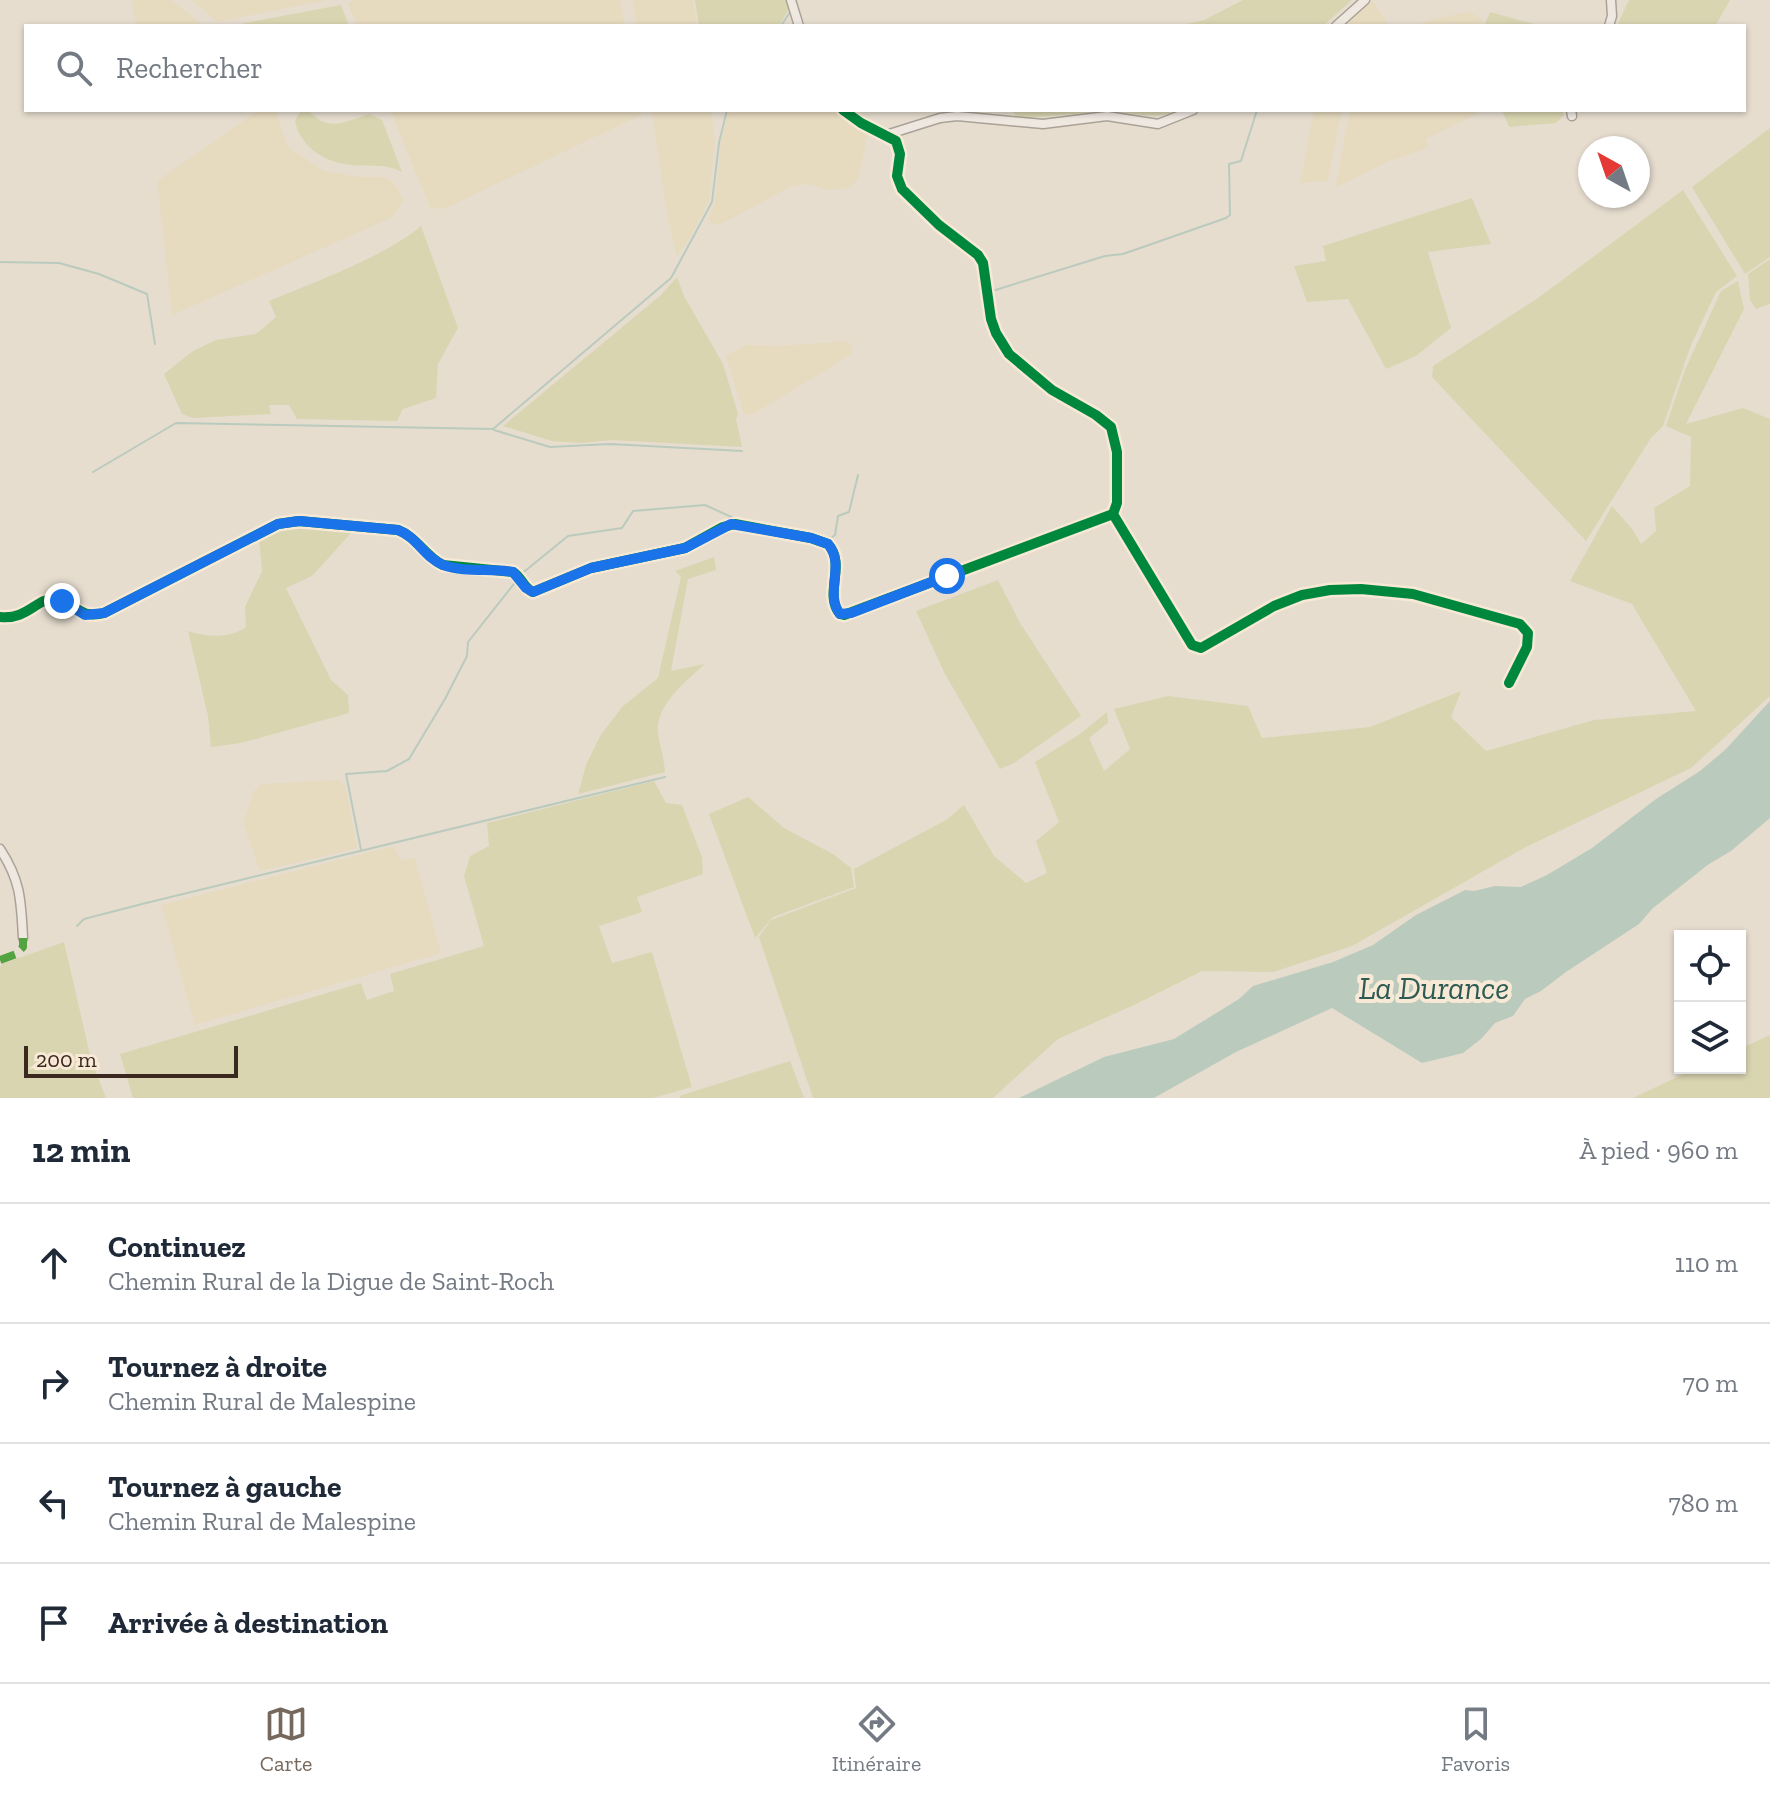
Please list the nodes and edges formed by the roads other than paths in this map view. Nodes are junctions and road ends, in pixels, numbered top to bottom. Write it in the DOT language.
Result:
graph roads {
  1 [pos="791,0"];
  2 [pos="1365,0"];
  3 [pos="1611,0"];
  4 [pos="798,24"];
  5 [pos="1338,24"];
  6 [pos="1610,24"];
  7 [pos="846,112"];
  8 [pos="1188,112"];
  9 [pos="886,135"];
  10 [pos="1114,513"];
  11 [pos="0,617"];
  12 [pos="1509,683"];
  13 [pos="0,849"];
  14 [pos="23,938"];
  1 -- 4 [label="street"];
  2 -- 5 [label="street"];
  3 -- 6 [label="street"];
  7 -- 9 [label="street"];
  8 -- 9 [label="street"];
  9 -- 10 [label="street"];
  10 -- 11 [label="street"];
  10 -- 12 [label="street"];
  13 -- 14 [label="street"];
}
